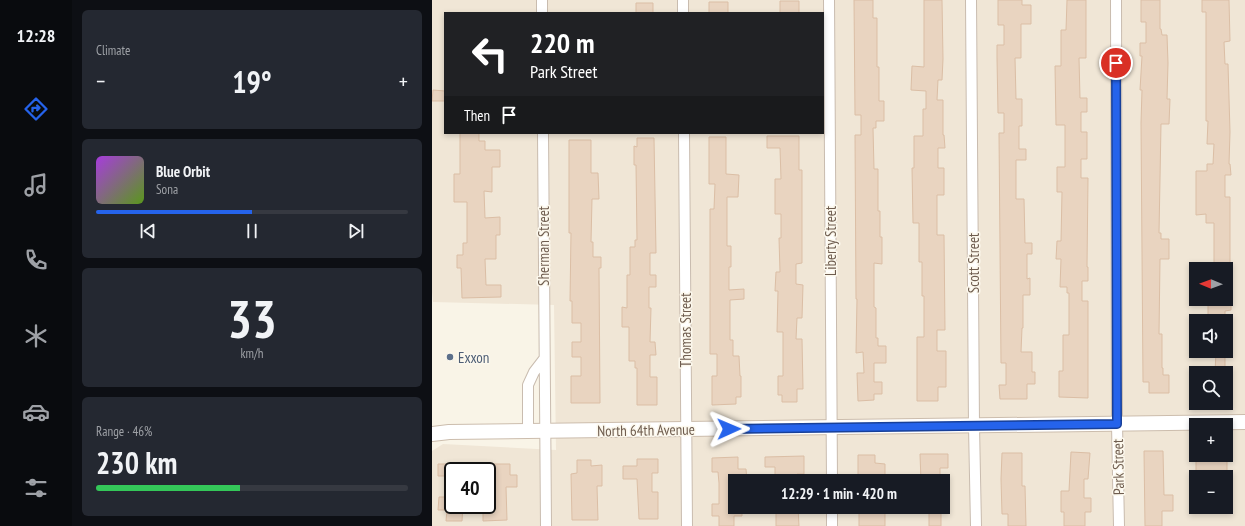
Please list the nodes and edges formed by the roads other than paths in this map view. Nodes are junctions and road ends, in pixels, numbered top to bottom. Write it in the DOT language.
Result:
graph roads {
  1 [pos="542,0"];
  2 [pos="683,0"];
  3 [pos="829,0"];
  4 [pos="971,0"];
  5 [pos="1116,0"];
  6 [pos="542,12"];
  7 [pos="683,12"];
  8 [pos="543,134"];
  9 [pos="684,134"];
  10 [pos="544,359"];
  11 [pos="1245,422"];
  12 [pos="1117,424"];
  13 [pos="974,426"];
  14 [pos="831,428"];
  15 [pos="686,430"];
  16 [pos="544,431"];
  17 [pos="528,432"];
  18 [pos="432,434"];
  19 [pos="832,474"];
  20 [pos="832,514"];
  21 [pos="546,526"];
  22 [pos="687,526"];
  23 [pos="832,526"];
  24 [pos="976,526"];
  25 [pos="1120,526"];
  1 -- 6 [label="street"];
  2 -- 7 [label="street"];
  3 -- 14 [label="street, Liberty Street"];
  4 -- 13 [label="street, Scott Street"];
  5 -- 12 [label="street, Park Street"];
  8 -- 10 [label="street, Sherman Street"];
  9 -- 15 [label="street, Thomas Street"];
  10 -- 16 [label="street, Sherman Street"];
  10 -- 17 [label="street"];
  11 -- 12 [label="street, North 64th Avenue"];
  12 -- 13 [label="street, North 64th Avenue"];
  12 -- 25 [label="street, Park Street"];
  13 -- 14 [label="street, North 64th Avenue"];
  13 -- 24 [label="street, Scott Street"];
  14 -- 15 [label="street, North 64th Avenue"];
  14 -- 19 [label="street, Liberty Street"];
  15 -- 16 [label="street, North 64th Avenue"];
  15 -- 22 [label="street, Thomas Street"];
  16 -- 17 [label="street, North 64th Avenue"];
  16 -- 21 [label="street, Sherman Street"];
  17 -- 18 [label="street, North 64th Avenue"];
  20 -- 23 [label="street"];
}
